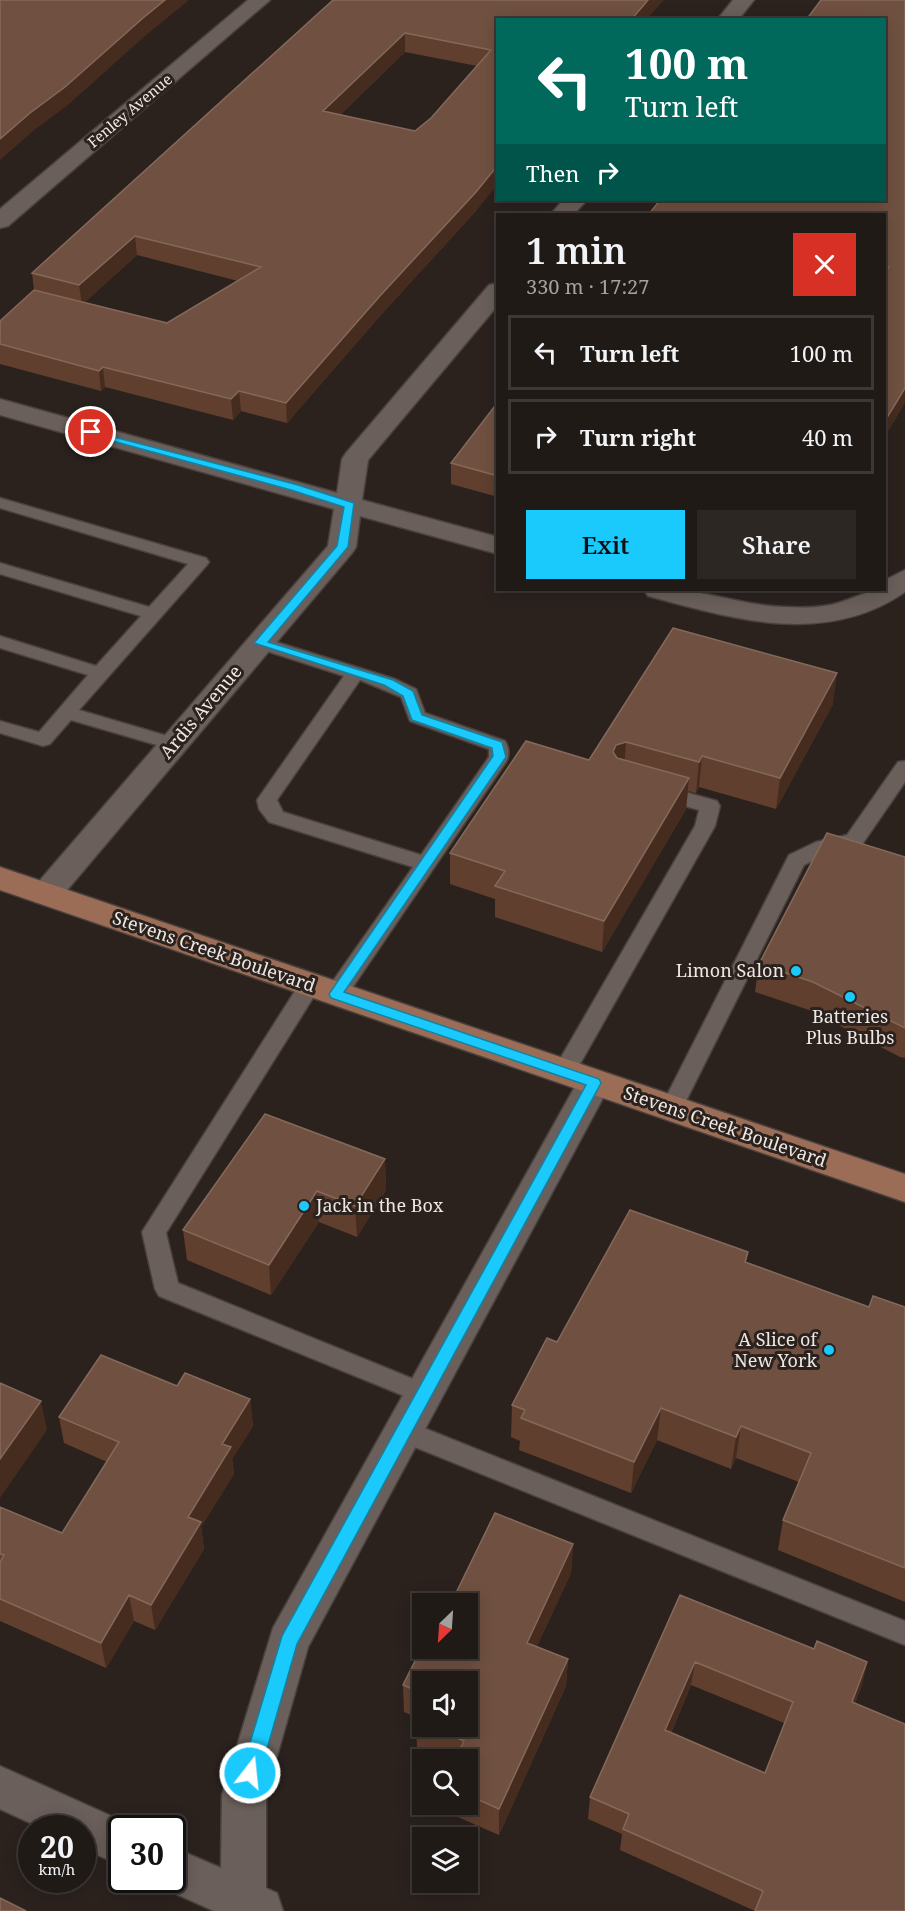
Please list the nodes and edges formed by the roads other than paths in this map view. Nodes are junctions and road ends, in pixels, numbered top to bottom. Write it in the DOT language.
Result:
graph roads {
  1 [pos="260,0"];
  2 [pos="744,0"];
  3 [pos="729,18"];
  4 [pos="574,201"];
  5 [pos="563,213"];
  6 [pos="0,221"];
  7 [pos="496,292"];
  8 [pos="0,407"];
  9 [pos="0,503"];
  10 [pos="350,506"];
  11 [pos="496,545"];
  12 [pos="0,568"];
  13 [pos="905,579"];
  14 [pos="662,591"];
  15 [pos="153,614"];
  16 [pos="0,642"];
  17 [pos="260,643"];
  18 [pos="356,672"];
  19 [pos="100,673"];
  20 [pos="67,713"];
  21 [pos="0,727"];
  22 [pos="174,744"];
  23 [pos="902,775"];
  24 [pos="645,788"];
  25 [pos="426,864"];
  26 [pos="0,878"];
  27 [pos="46,894"];
  28 [pos="323,990"];
  29 [pos="579,1078"];
  30 [pos="671,1109"];
  31 [pos="905,1188"];
  32 [pos="424,1394"];
  33 [pos="404,1431"];
  34 [pos="905,1633"];
  35 [pos="0,1787"];
  36 [pos="108,1837"];
  37 [pos="186,1876"];
  38 [pos="250,1908"];
  1 -- 6 [label="street, Fenley Avenue"];
  2 -- 3 [label="street"];
  4 -- 5 [label="street"];
  7 -- 10 [label="street, Ardis Avenue"];
  8 -- 10 [label="street"];
  9 -- 15 [label="lane"];
  10 -- 11 [label="street"];
  10 -- 17 [label="street, Ardis Avenue"];
  12 -- 15 [label="lane"];
  13 -- 14 [label="street"];
  15 -- 19 [label="lane"];
  16 -- 19 [label="lane"];
  17 -- 18 [label="lane"];
  17 -- 22 [label="street, Ardis Avenue"];
  18 -- 25 [label="lane"];
  18 -- 25 [label="lane"];
  19 -- 20 [label="lane"];
  20 -- 21 [label="lane"];
  20 -- 22 [label="lane"];
  22 -- 27 [label="street, Ardis Avenue"];
  23 -- 30 [label="lane"];
  24 -- 29 [label="lane"];
  25 -- 28 [label="lane"];
  26 -- 27 [label="main road, Stevens Creek Boulevard"];
  27 -- 28 [label="main road, Stevens Creek Boulevard"];
  28 -- 29 [label="main road, Stevens Creek Boulevard"];
  28 -- 32 [label="lane"];
  29 -- 30 [label="main road, Stevens Creek Boulevard"];
  29 -- 32 [label="street"];
  30 -- 31 [label="main road, Stevens Creek Boulevard"];
  32 -- 33 [label="street"];
  33 -- 34 [label="lane"];
  33 -- 38 [label="street"];
  35 -- 36 [label="street"];
  37 -- 38 [label="street"];
}
